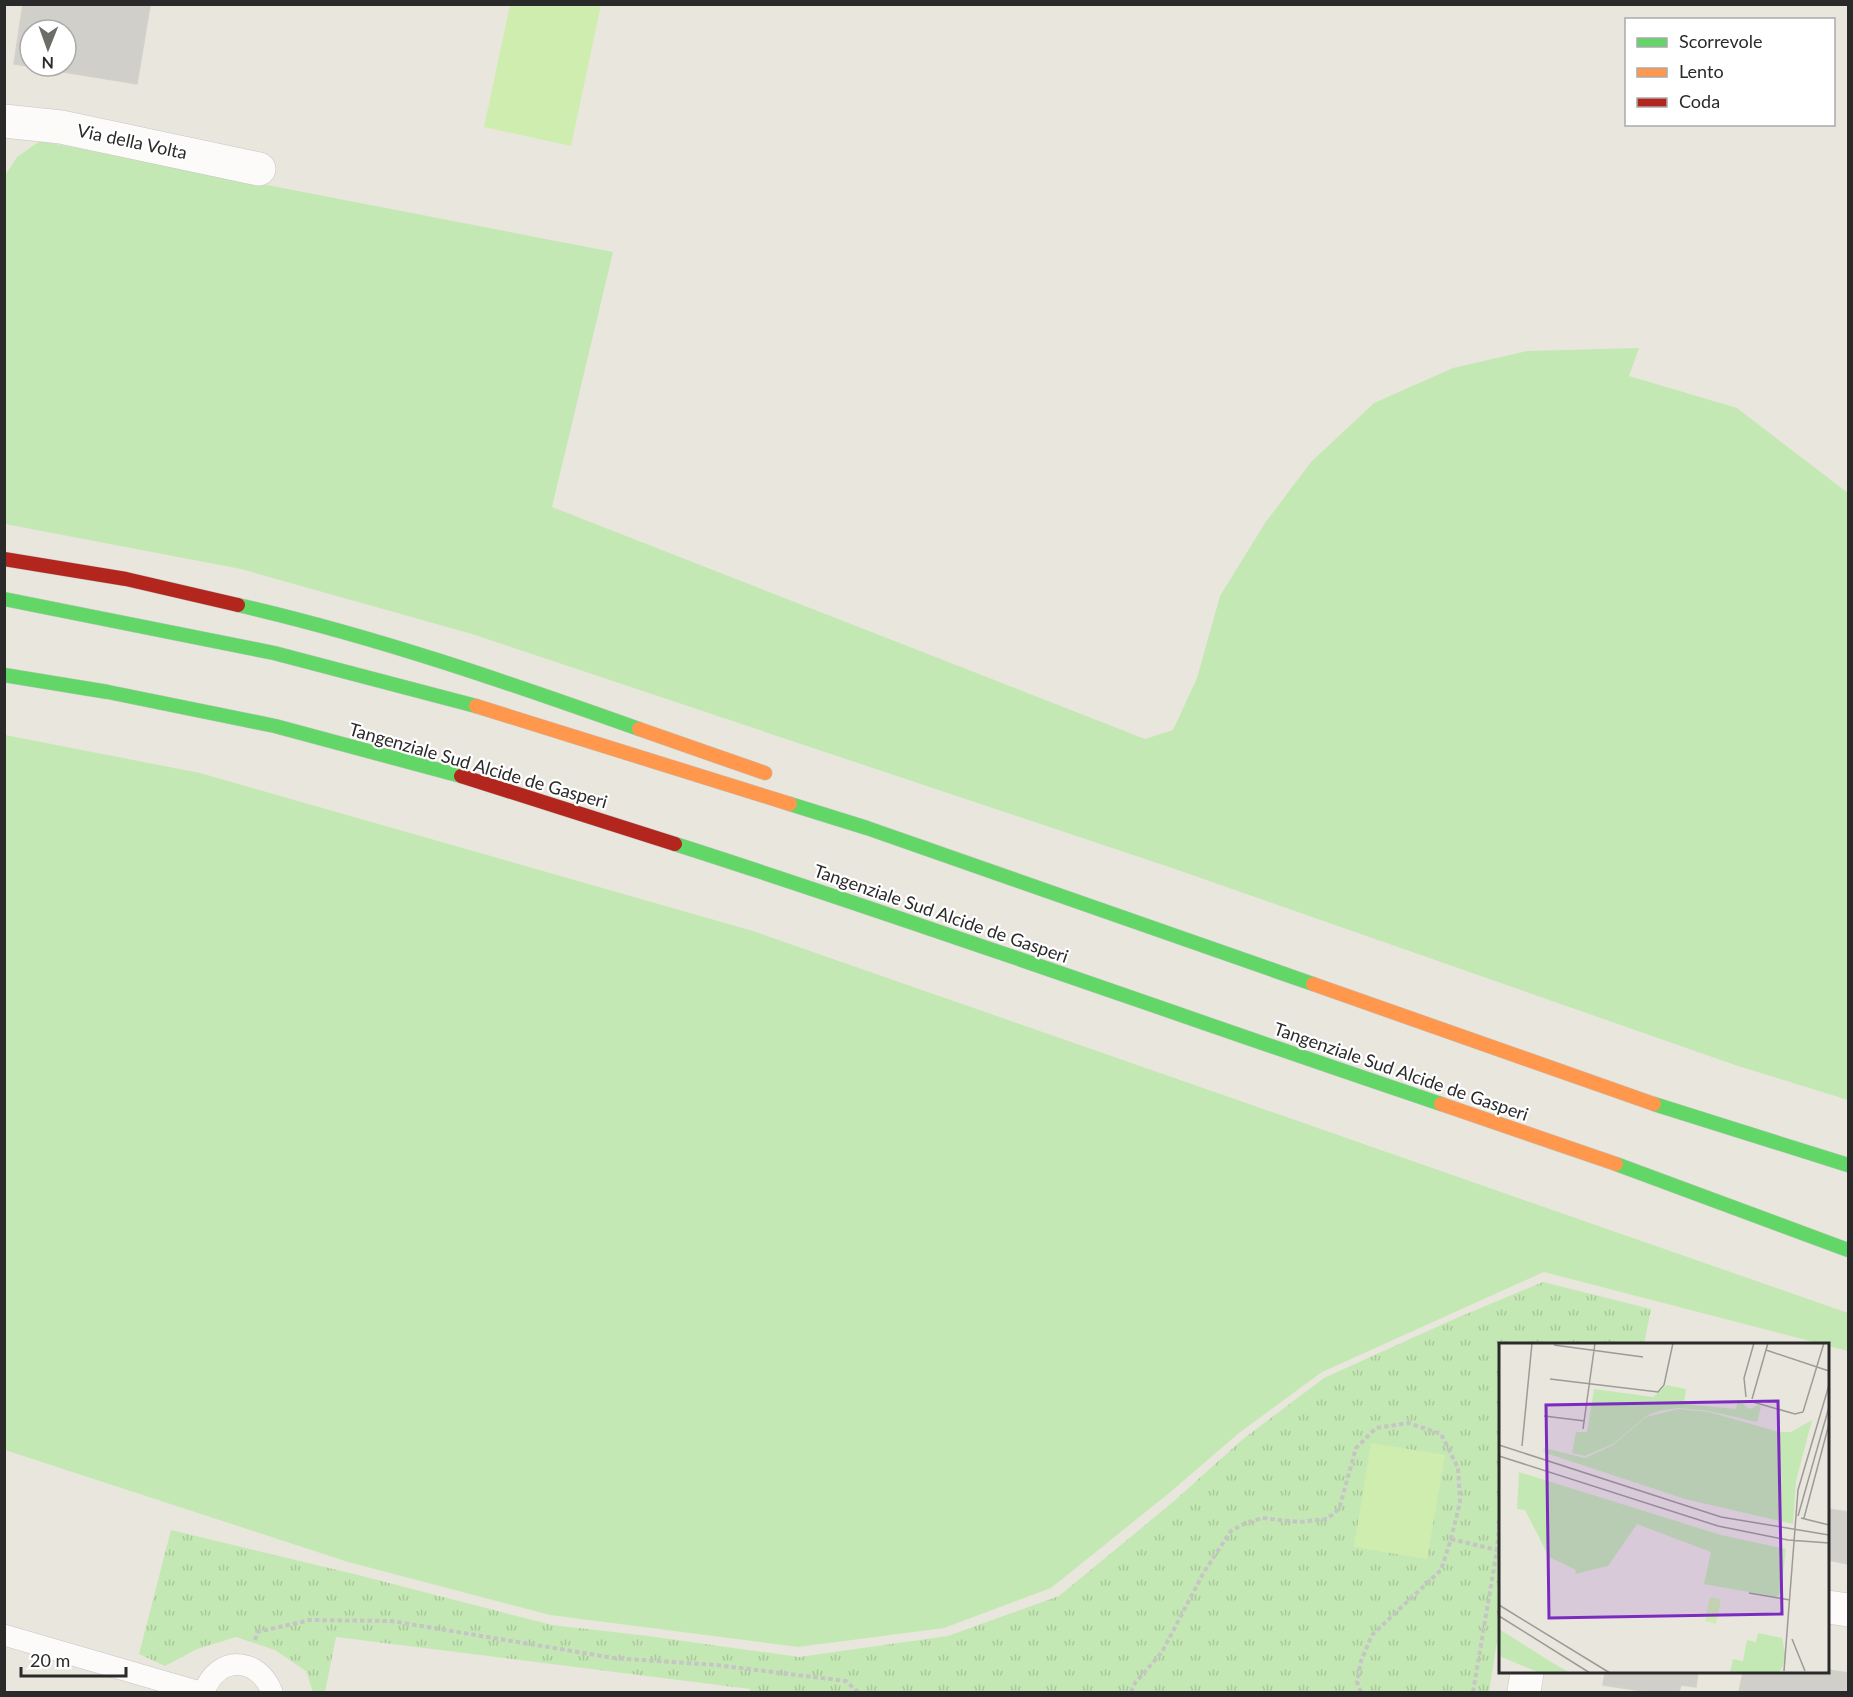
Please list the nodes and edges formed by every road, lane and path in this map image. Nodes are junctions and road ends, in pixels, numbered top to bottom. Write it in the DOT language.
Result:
graph roads {
  1 [pos="4,121"];
  2 [pos="259,169"];
  3 [pos="4,560"];
  4 [pos="4,599"];
  5 [pos="4,675"];
  6 [pos="774,776"];
  7 [pos="917,831"];
  8 [pos="1148,927"];
  9 [pos="1848,1165"];
  10 [pos="1848,1250"];
  11 [pos="1499,1526"];
  12 [pos="1451,1539"];
  13 [pos="1497,1550"];
  14 [pos="1829,1607"];
  15 [pos="1848,1610"];
  16 [pos="4,1635"];
  17 [pos="247,1666"];
  18 [pos="1527,1673"];
  19 [pos="202,1692"];
  20 [pos="272,1692"];
  21 [pos="858,1692"];
  22 [pos="1131,1692"];
  23 [pos="1361,1692"];
  24 [pos="1473,1692"];
  25 [pos="1524,1692"];
  1 -- 2 [label="street, Via della Volta"];
  3 -- 6 [label="highway"];
  4 -- 8 [label="highway"];
  5 -- 10 [label="highway, Tangenziale Sud Alcide de Gasperi"];
  7 -- 8 [label="highway"];
  8 -- 9 [label="highway"];
  11 -- 13 [label="path"];
  12 -- 13 [label="path"];
  12 -- 22 [label="path"];
  12 -- 23 [label="path"];
  13 -- 24 [label="path"];
  14 -- 15 [label="street"];
  16 -- 19 [label="lane"];
  17 -- 19 [label="lane"];
  17 -- 20 [label="lane"];
  17 -- 21 [label="path"];
  18 -- 25 [label="street"];
}
